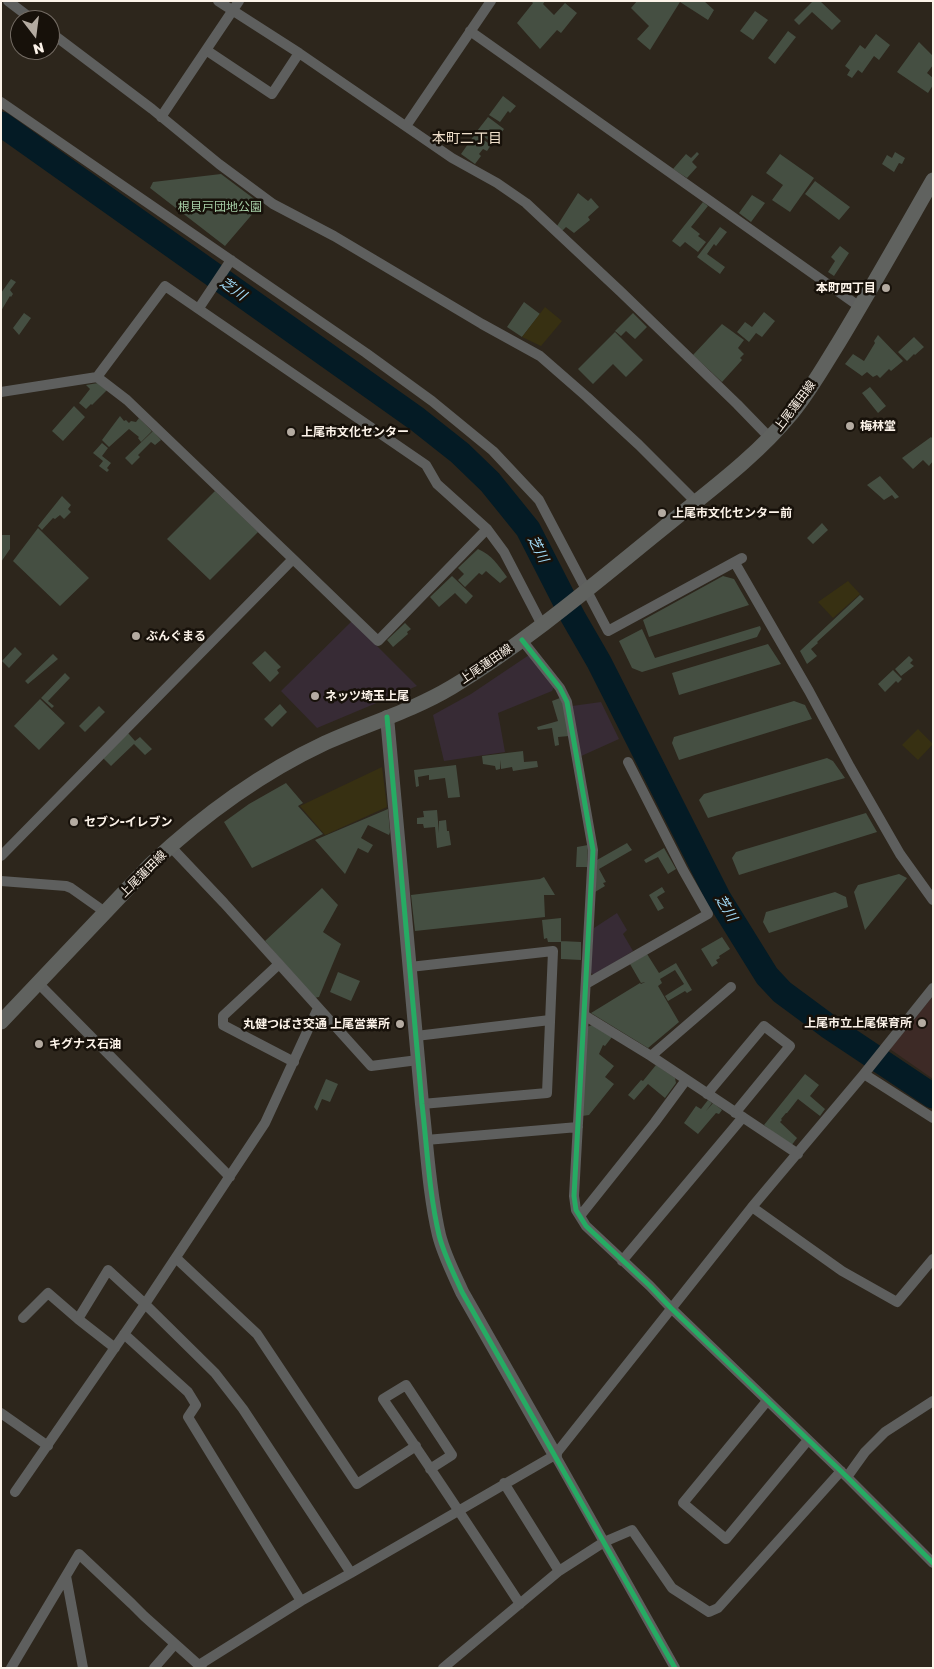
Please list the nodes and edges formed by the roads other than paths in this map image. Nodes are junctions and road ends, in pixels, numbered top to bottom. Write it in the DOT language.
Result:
graph roads {
  1 [pos="8,1"];
  2 [pos="218,1"];
  3 [pos="239,1"];
  4 [pos="491,1"];
  5 [pos="20,10"];
  6 [pos="233,11"];
  7 [pos="470,31"];
  8 [pos="60,40"];
  9 [pos="206,50"];
  10 [pos="299,53"];
  11 [pos="1,102"];
  12 [pos="161,117"];
  13 [pos="406,126"];
  14 [pos="933,180"];
  15 [pos="231,260"];
  16 [pos="202,304"];
  17 [pos="860,307"];
  18 [pos="98,377"];
  19 [pos="1,392"];
  20 [pos="770,438"];
  21 [pos="695,501"];
  22 [pos="487,529"];
  23 [pos="293,559"];
  24 [pos="583,592"];
  25 [pos="542,625"];
  26 [pos="522,640"];
  27 [pos="387,717"];
  28 [pos="628,762"];
  29 [pos="170,846"];
  30 [pos="1,856"];
  31 [pos="1,881"];
  32 [pos="933,900"];
  33 [pos="105,912"];
  34 [pos="279,964"];
  35 [pos="410,966"];
  36 [pos="38,982"];
  37 [pos="586,984"];
  38 [pos="731,987"];
  39 [pos="933,988"];
  40 [pos="318,1008"];
  41 [pos="584,1015"];
  42 [pos="550,1020"];
  43 [pos="1,1022"];
  44 [pos="416,1036"];
  45 [pos="651,1056"];
  46 [pos="418,1060"];
  47 [pos="294,1062"];
  48 [pos="866,1071"];
  49 [pos="686,1080"];
  50 [pos="707,1094"];
  51 [pos="422,1104"];
  52 [pos="739,1115"];
  53 [pos="933,1118"];
  54 [pos="578,1127"];
  55 [pos="426,1140"];
  56 [pos="798,1154"];
  57 [pos="230,1177"];
  58 [pos="752,1208"];
  59 [pos="580,1216"];
  60 [pos="176,1258"];
  61 [pos="933,1259"];
  62 [pos="622,1261"];
  63 [pos="145,1304"];
  64 [pos="671,1308"];
  65 [pos="23,1318"];
  66 [pos="78,1319"];
  67 [pos="124,1334"];
  68 [pos="115,1348"];
  69 [pos="767,1401"];
  70 [pos="933,1401"];
  71 [pos="1,1413"];
  72 [pos="808,1440"];
  73 [pos="48,1446"];
  74 [pos="416,1446"];
  75 [pos="555,1455"];
  76 [pos="430,1469"];
  77 [pos="844,1474"];
  78 [pos="504,1483"];
  79 [pos="16,1492"];
  80 [pos="459,1510"];
  81 [pos="604,1542"];
  82 [pos="933,1562"];
  83 [pos="559,1571"];
  84 [pos="351,1573"];
  85 [pos="66,1576"];
  86 [pos="301,1601"];
  87 [pos="520,1604"];
  88 [pos="175,1644"];
  89 [pos="200,1667"];
  90 [pos="11,1668"];
  91 [pos="84,1668"];
  92 [pos="154,1668"];
  93 [pos="443,1668"];
  94 [pos="675,1668"];
  1 -- 5 [label="street"];
  2 -- 6 [label="street"];
  3 -- 6 [label="street"];
  4 -- 7 [label="street"];
  6 -- 9 [label="street"];
  6 -- 10 [label="street"];
  7 -- 13 [label="street"];
  7 -- 17 [label="street"];
  8 -- 12 [label="street"];
  9 -- 10 [label="street"];
  9 -- 12 [label="street"];
  10 -- 13 [label="street"];
  11 -- 15 [label="street"];
  12 -- 21 [label="street"];
  13 -- 20 [label="street"];
  14 -- 17 [label="main road, 上尾蓮田線"];
  15 -- 16 [label="street"];
  15 -- 24 [label="street"];
  16 -- 18 [label="street"];
  16 -- 22 [label="street"];
  17 -- 20 [label="main road, 上尾蓮田線"];
  18 -- 19 [label="street"];
  18 -- 23 [label="street"];
  20 -- 21 [label="main road, 上尾蓮田線"];
  21 -- 24 [label="main road, 上尾蓮田線"];
  22 -- 23 [label="street"];
  22 -- 25 [label="street"];
  23 -- 30 [label="street"];
  24 -- 25 [label="main road, 上尾蓮田線"];
  24 -- 32 [label="street"];
  25 -- 26 [label="main road, 上尾蓮田線"];
  26 -- 27 [label="main road, 上尾蓮田線"];
  26 -- 37 [label="street"];
  27 -- 29 [label="main road, 上尾蓮田線"];
  27 -- 35 [label="street"];
  28 -- 37 [label="street"];
  29 -- 33 [label="main road, 上尾蓮田線"];
  29 -- 34 [label="street"];
  31 -- 33 [label="street"];
  33 -- 36 [label="main road, 上尾蓮田線"];
  34 -- 40 [label="street"];
  34 -- 47 [label="street"];
  35 -- 42 [label="street"];
  35 -- 44 [label="street"];
  36 -- 43 [label="main road, 上尾蓮田線"];
  36 -- 57 [label="street"];
  37 -- 41 [label="street"];
  38 -- 45 [label="street"];
  39 -- 48 [label="street"];
  40 -- 46 [label="street"];
  40 -- 47 [label="street"];
  41 -- 45 [label="street"];
  41 -- 54 [label="street"];
  42 -- 44 [label="street"];
  42 -- 51 [label="street"];
  44 -- 46 [label="street"];
  45 -- 49 [label="street"];
  46 -- 51 [label="street"];
  47 -- 57 [label="street"];
  48 -- 53 [label="street"];
  48 -- 56 [label="street"];
  49 -- 50 [label="street"];
  49 -- 59 [label="street"];
  50 -- 52 [label="street"];
  50 -- 52 [label="street"];
  51 -- 55 [label="street"];
  52 -- 56 [label="street"];
  52 -- 62 [label="street"];
  54 -- 55 [label="street"];
  54 -- 59 [label="street"];
  55 -- 75 [label="street"];
  56 -- 58 [label="street"];
  57 -- 60 [label="street"];
  58 -- 61 [label="street"];
  58 -- 64 [label="street"];
  59 -- 62 [label="street"];
  60 -- 63 [label="street"];
  60 -- 74 [label="street"];
  62 -- 64 [label="street"];
  63 -- 66 [label="street"];
  63 -- 67 [label="street"];
  63 -- 84 [label="street"];
  64 -- 69 [label="street"];
  64 -- 75 [label="street"];
  65 -- 66 [label="street"];
  66 -- 68 [label="street"];
  67 -- 68 [label="street"];
  67 -- 86 [label="street"];
  68 -- 73 [label="street"];
  69 -- 72 [label="street"];
  69 -- 72 [label="street"];
  70 -- 77 [label="street"];
  71 -- 73 [label="street"];
  72 -- 77 [label="street"];
  73 -- 79 [label="street"];
  74 -- 76 [label="street"];
  74 -- 76 [label="street"];
  75 -- 78 [label="street"];
  75 -- 81 [label="street"];
  76 -- 80 [label="street"];
  77 -- 81 [label="street"];
  77 -- 82 [label="street"];
  78 -- 80 [label="street"];
  78 -- 83 [label="street"];
  80 -- 84 [label="street"];
  80 -- 87 [label="street"];
  81 -- 83 [label="street"];
  81 -- 94 [label="street"];
  83 -- 87 [label="street"];
  84 -- 86 [label="street"];
  85 -- 88 [label="street"];
  85 -- 90 [label="street"];
  85 -- 91 [label="street"];
  86 -- 89 [label="street"];
  87 -- 93 [label="street"];
  88 -- 89 [label="street"];
  88 -- 92 [label="street"];
}
